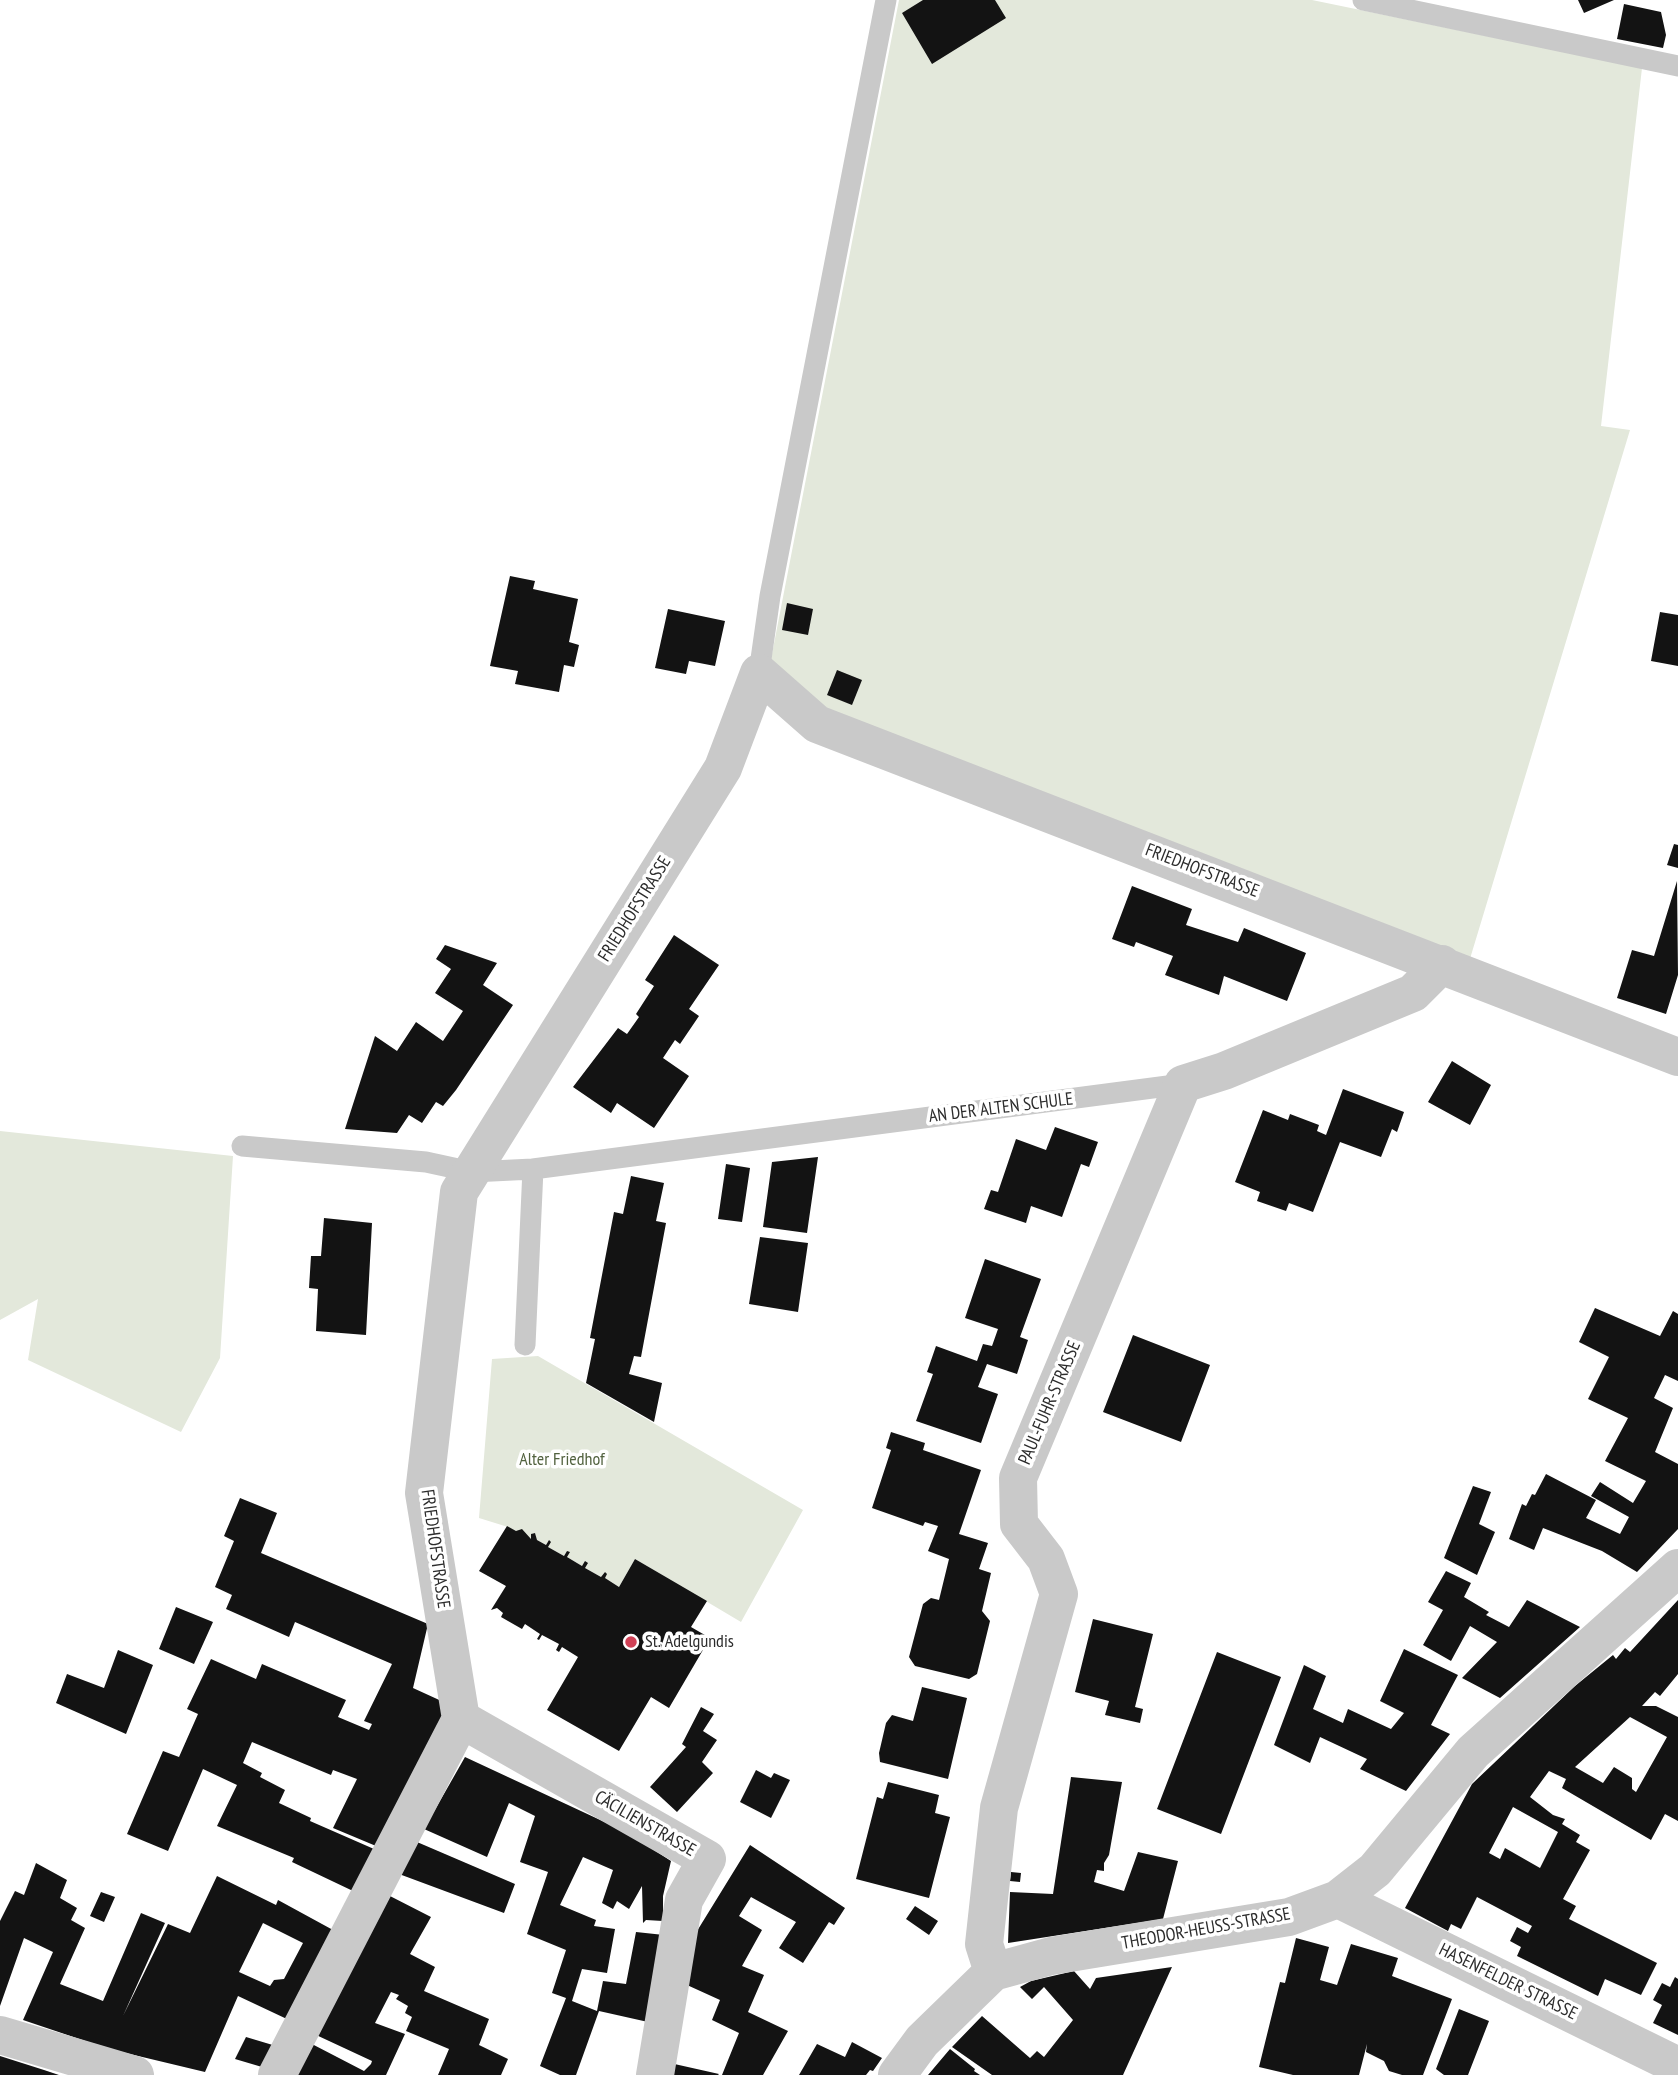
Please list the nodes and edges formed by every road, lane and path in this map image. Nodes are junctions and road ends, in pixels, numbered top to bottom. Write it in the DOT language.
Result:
graph roads {
  1 [pos="886,0"];
  2 [pos="1363,0"];
  3 [pos="1678,66"];
  4 [pos="759,673"];
  5 [pos="1442,964"];
  6 [pos="1678,1057"];
  7 [pos="1183,1084"];
  8 [pos="242,1146"];
  9 [pos="533,1169"];
  10 [pos="472,1172"];
  11 [pos="526,1345"];
  12 [pos="1678,1568"];
  13 [pos="461,1719"];
  14 [pos="1338,1899"];
  15 [pos="993,1972"];
  16 [pos="0,2035"];
  17 [pos="1678,2066"];
  18 [pos="135,2075"];
  19 [pos="277,2075"];
  20 [pos="655,2075"];
  21 [pos="897,2075"];
  1 -- 4 [label="lane"];
  2 -- 3 [label="lane"];
  4 -- 5 [label="street, FRIEDHOFSTRASSE"];
  4 -- 10 [label="street, FRIEDHOFSTRASSE"];
  5 -- 6 [label="street, FRIEDHOFSTRASSE"];
  5 -- 7 [label="street, AN DER ALTEN SCHULE"];
  7 -- 9 [label="lane, AN DER ALTEN SCHULE"];
  7 -- 15 [label="street, PAUL-FUHR-STRASSE"];
  8 -- 10 [label="lane, AN DER ALTEN SCHULE"];
  9 -- 10 [label="lane, AN DER ALTEN SCHULE"];
  9 -- 11 [label="lane"];
  10 -- 13 [label="street, FRIEDHOFSTRASSE"];
  12 -- 14 [label="street, THEODOR-HEUSS-STRASSE"];
  13 -- 19 [label="street"];
  13 -- 20 [label="street, CÄCILIENSTRASSE"];
  14 -- 15 [label="street, THEODOR-HEUSS-STRASSE"];
  14 -- 17 [label="street, HASENFELDER STRASSE"];
  15 -- 21 [label="street, THEODOR-HEUSS-STRASSE"];
  16 -- 18 [label="street"];
}
